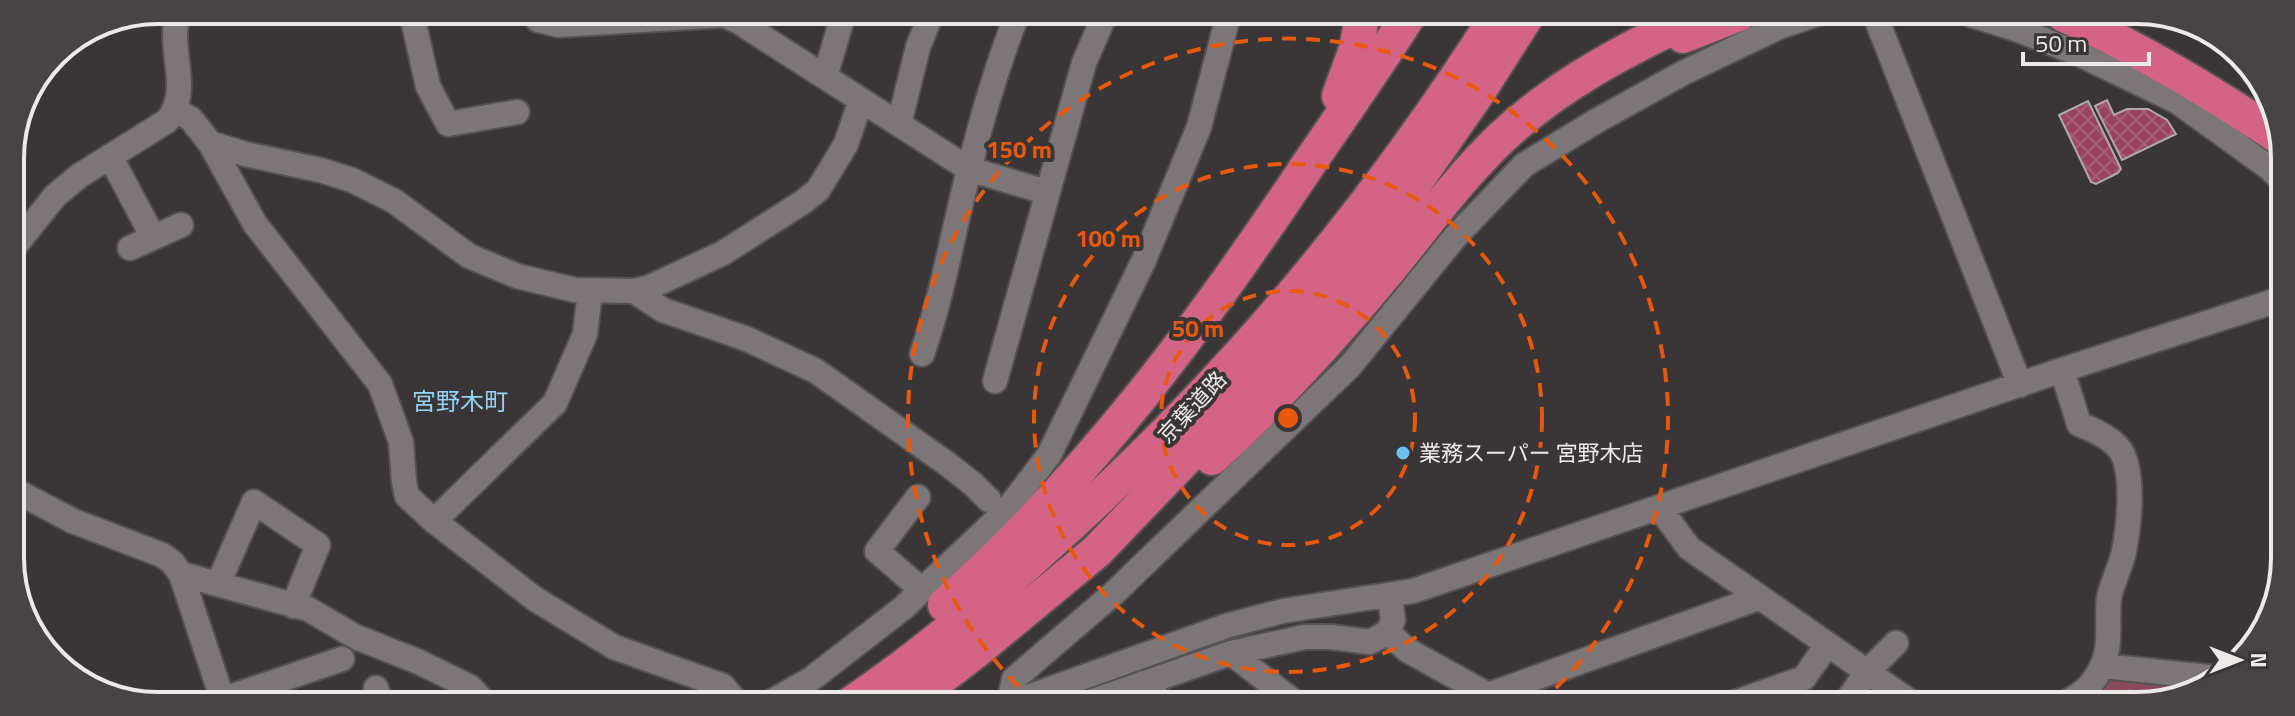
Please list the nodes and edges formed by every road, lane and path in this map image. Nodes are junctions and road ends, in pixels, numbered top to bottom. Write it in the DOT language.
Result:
graph roads {
  1 [pos="176,24"];
  2 [pos="414,24"];
  3 [pos="742,24"];
  4 [pos="840,24"];
  5 [pos="927,24"];
  6 [pos="1013,24"];
  7 [pos="1101,24"];
  8 [pos="1226,24"];
  9 [pos="1361,24"];
  10 [pos="1403,24"];
  11 [pos="1492,24"];
  12 [pos="1522,24"];
  13 [pos="1681,24"];
  14 [pos="1715,24"];
  15 [pos="1787,24"];
  16 [pos="1879,24"];
  17 [pos="2000,24"];
  18 [pos="2083,24"];
  19 [pos="825,77"];
  20 [pos="861,100"];
  21 [pos="176,110"];
  22 [pos="517,112"];
  23 [pos="899,124"];
  24 [pos="2267,130"];
  25 [pos="1502,137"];
  26 [pos="210,143"];
  27 [pos="110,156"];
  28 [pos="969,169"];
  29 [pos="2271,170"];
  30 [pos="1046,192"];
  31 [pos="1270,223"];
  32 [pos="181,225"];
  33 [pos="24,235"];
  34 [pos="153,237"];
  35 [pos="130,248"];
  36 [pos="588,291"];
  37 [pos="634,291"];
  38 [pos="2271,302"];
  39 [pos="922,354"];
  40 [pos="2062,370"];
  41 [pos="995,381"];
  42 [pos="2020,385"];
  43 [pos="24,495"];
  44 [pos="918,497"];
  45 [pos="989,500"];
  46 [pos="1659,507"];
  47 [pos="434,521"];
  48 [pos="1097,551"];
  49 [pos="181,574"];
  50 [pos="218,584"];
  51 [pos="922,590"];
  52 [pos="1390,596"];
  53 [pos="1758,598"];
  54 [pos="293,606"];
  55 [pos="1388,632"];
  56 [pos="1896,643"];
  57 [pos="1827,645"];
  58 [pos="1231,653"];
  59 [pos="342,659"];
  60 [pos="2102,666"];
  61 [pos="1867,672"];
  62 [pos="2199,676"];
  63 [pos="1143,683"];
  64 [pos="218,692"];
  65 [pos="247,692"];
  66 [pos="475,692"];
  67 [pos="728,692"];
  68 [pos="789,692"];
  69 [pos="846,692"];
  70 [pos="867,692"];
  71 [pos="922,692"];
  72 [pos="1012,692"];
  73 [pos="1041,692"];
  74 [pos="1118,692"];
  75 [pos="1152,692"];
  76 [pos="1281,692"];
  77 [pos="1483,692"];
  78 [pos="1514,692"];
  79 [pos="1765,692"];
  80 [pos="1853,692"];
  81 [pos="1896,692"];
  82 [pos="2084,692"];
  1 -- 21 [label="street"];
  2 -- 22 [label="street"];
  3 -- 19 [label="street"];
  4 -- 19 [label="street"];
  5 -- 23 [label="street"];
  6 -- 28 [label="street"];
  7 -- 30 [label="street"];
  8 -- 51 [label="street"];
  9 -- 31 [label="highway"];
  10 -- 31 [label="highway"];
  11 -- 70 [label="highway, 京葉道路"];
  12 -- 48 [label="highway, 京葉道路"];
  13 -- 25 [label="highway"];
  14 -- 25 [label="highway"];
  15 -- 72 [label="street"];
  16 -- 42 [label="street"];
  17 -- 29 [label="street"];
  18 -- 24 [label="highway"];
  19 -- 20 [label="street"];
  20 -- 23 [label="street"];
  20 -- 37 [label="street"];
  21 -- 26 [label="street"];
  21 -- 27 [label="street"];
  23 -- 28 [label="street"];
  25 -- 48 [label="highway"];
  26 -- 36 [label="street"];
  26 -- 47 [label="street"];
  27 -- 33 [label="street"];
  27 -- 34 [label="street"];
  28 -- 30 [label="street"];
  28 -- 39 [label="street"];
  30 -- 41 [label="street"];
  31 -- 69 [label="highway"];
  32 -- 34 [label="street"];
  34 -- 35 [label="street"];
  36 -- 37 [label="street"];
  36 -- 47 [label="street"];
  37 -- 45 [label="street"];
  38 -- 40 [label="street"];
  40 -- 42 [label="street"];
  40 -- 60 [label="street"];
  42 -- 46 [label="street"];
  43 -- 49 [label="street"];
  44 -- 51 [label="street"];
  46 -- 52 [label="street"];
  46 -- 53 [label="street"];
  47 -- 67 [label="street"];
  48 -- 71 [label="highway, 京葉道路"];
  49 -- 50 [label="street"];
  49 -- 64 [label="street"];
  50 -- 54 [label="street"];
  50 -- 54 [label="street"];
  51 -- 68 [label="street"];
  52 -- 55 [label="street"];
  52 -- 73 [label="street"];
  53 -- 57 [label="street"];
  53 -- 78 [label="street"];
  54 -- 66 [label="street"];
  55 -- 58 [label="street"];
  55 -- 77 [label="street"];
  56 -- 61 [label="street"];
  57 -- 61 [label="street"];
  57 -- 79 [label="street"];
  58 -- 63 [label="street"];
  58 -- 76 [label="street"];
  59 -- 65 [label="street"];
  60 -- 62 [label="street"];
  60 -- 82 [label="street"];
  61 -- 80 [label="street"];
  61 -- 81 [label="street"];
  63 -- 74 [label="street"];
  63 -- 75 [label="street"];
}
